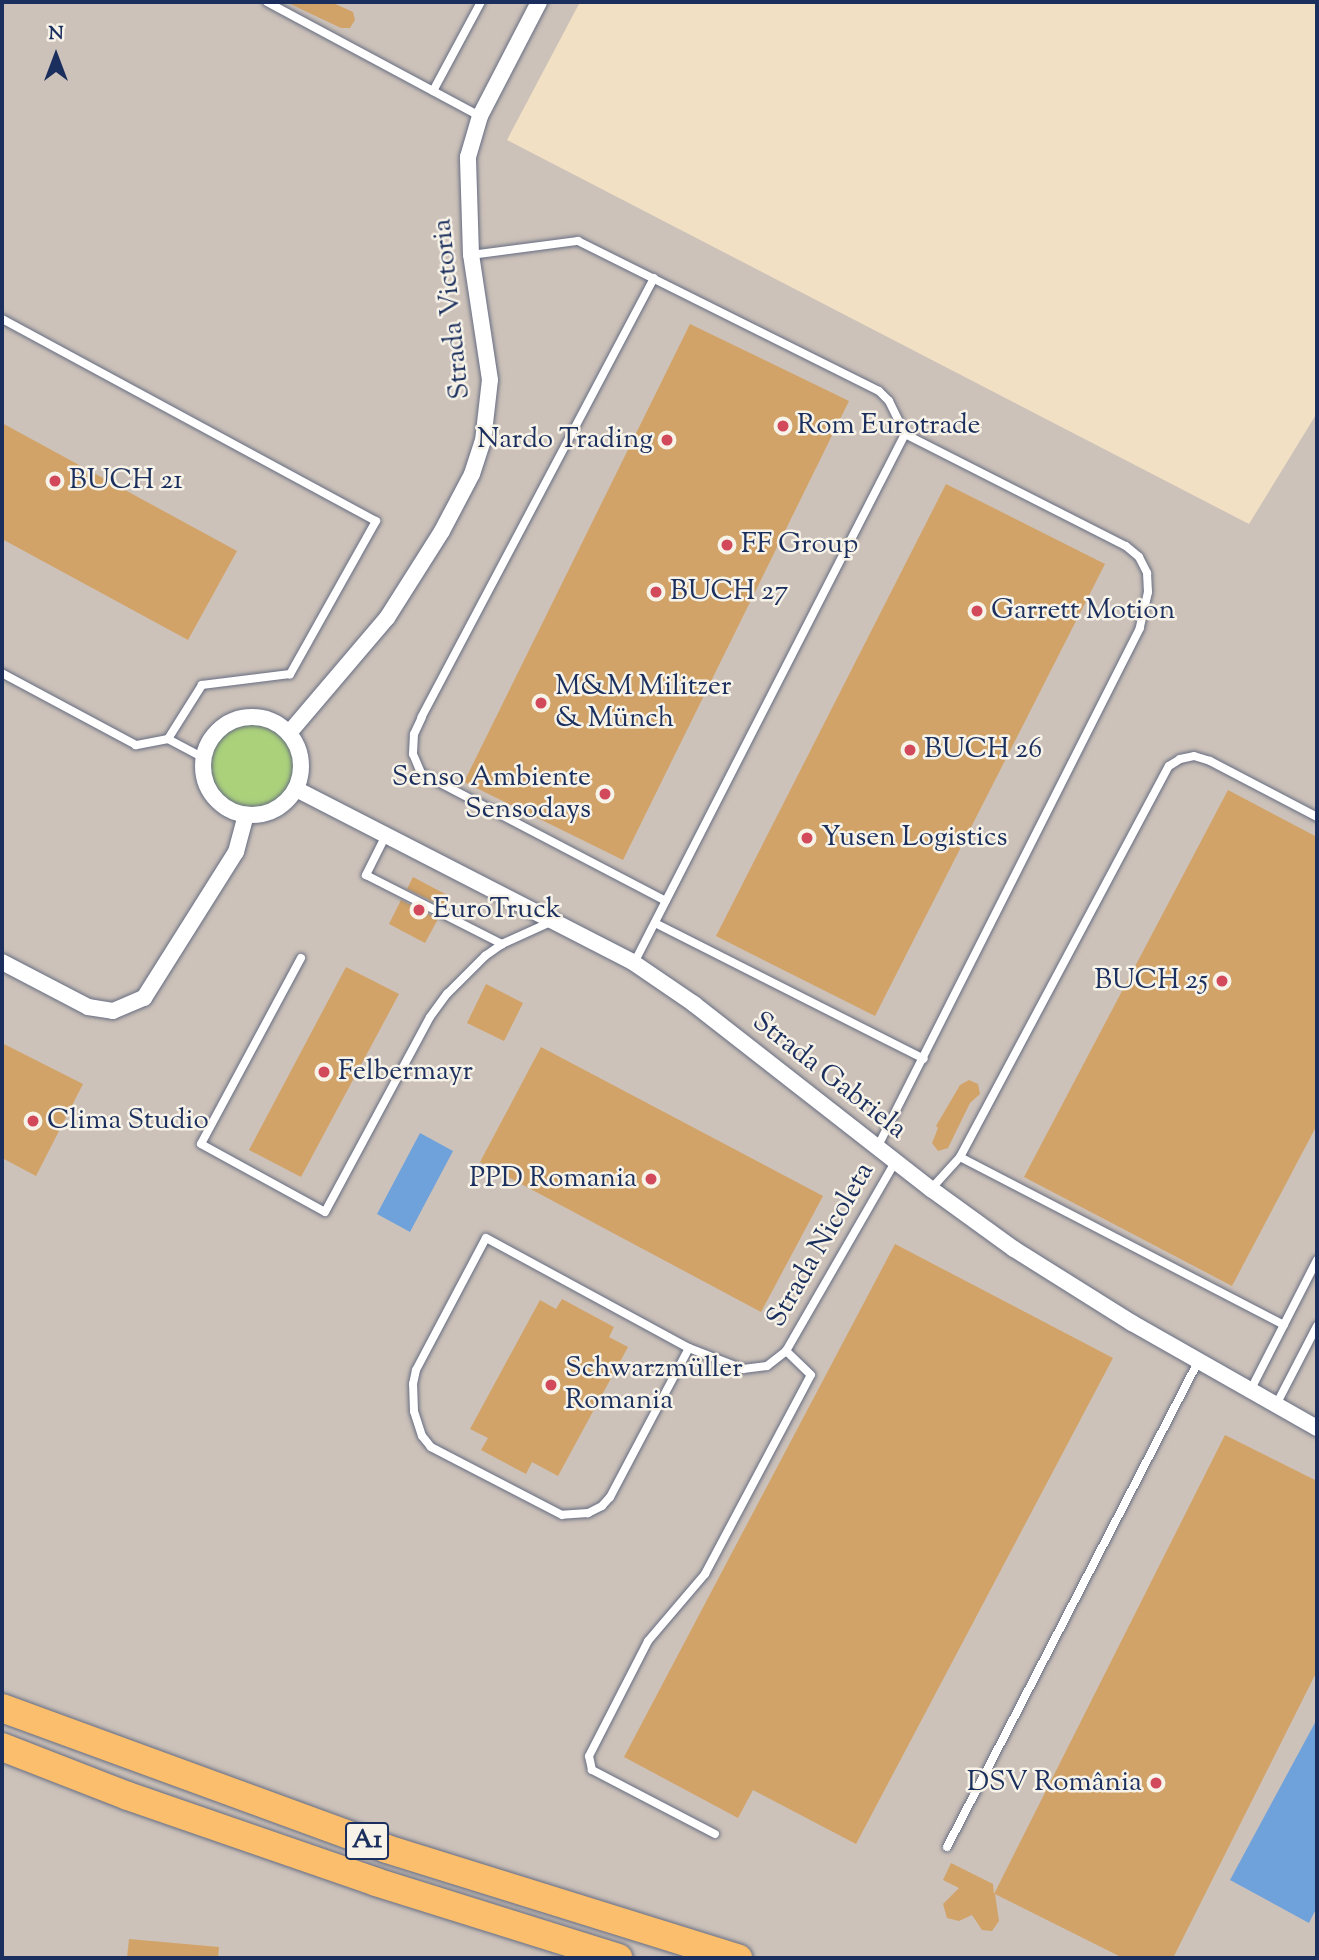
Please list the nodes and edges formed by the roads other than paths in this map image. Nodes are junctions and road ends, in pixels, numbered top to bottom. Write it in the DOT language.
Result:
graph roads {
  1 [pos="267,2"];
  2 [pos="481,2"];
  3 [pos="539,2"];
  4 [pos="433,91"];
  5 [pos="480,116"];
  6 [pos="471,255"];
  7 [pos="654,278"];
  8 [pos="2,319"];
  9 [pos="905,434"];
  10 [pos="2,673"];
  11 [pos="289,733"];
  12 [pos="168,739"];
  13 [pos="203,758"];
  14 [pos="296,789"];
  15 [pos="246,815"];
  16 [pos="1317,817"];
  17 [pos="386,835"];
  18 [pos="666,901"];
  19 [pos="553,921"];
  20 [pos="655,923"];
  21 [pos="502,944"];
  22 [pos="300,958"];
  23 [pos="2,962"];
  24 [pos="634,964"];
  25 [pos="924,1059"];
  26 [pos="878,1146"];
  27 [pos="960,1157"];
  28 [pos="895,1162"];
  29 [pos="930,1189"];
  30 [pos="1317,1260"];
  31 [pos="1284,1325"];
  32 [pos="1317,1326"];
  33 [pos="689,1348"];
  34 [pos="786,1351"];
  35 [pos="1198,1362"];
  36 [pos="1250,1391"];
  37 [pos="1276,1405"];
  38 [pos="1317,1428"];
  39 [pos="2,1708"];
  40 [pos="2,1747"];
  41 [pos="128,1796"];
  42 [pos="715,1834"];
  43 [pos="947,1847"];
  44 [pos="573,1958"];
  45 [pos="618,1958"];
  46 [pos="738,1958"];
  1 -- 4 [label="lane"];
  2 -- 4 [label="lane"];
  3 -- 5 [label="street, Strada Victoria"];
  4 -- 5 [label="lane"];
  5 -- 6 [label="street, Strada Victoria"];
  6 -- 7 [label="lane"];
  6 -- 11 [label="street, Strada Victoria"];
  7 -- 9 [label="lane"];
  7 -- 18 [label="lane"];
  8 -- 12 [label="lane"];
  9 -- 18 [label="lane"];
  9 -- 25 [label="lane"];
  10 -- 12 [label="lane"];
  11 -- 13 [label="street"];
  11 -- 14 [label="street"];
  12 -- 13 [label="lane"];
  13 -- 15 [label="street"];
  14 -- 15 [label="street"];
  14 -- 17 [label="street, Strada Gabriela"];
  15 -- 23 [label="street"];
  16 -- 27 [label="lane"];
  17 -- 19 [label="street, Strada Gabriela"];
  17 -- 21 [label="lane"];
  18 -- 20 [label="lane"];
  19 -- 21 [label="lane"];
  19 -- 24 [label="street, Strada Gabriela"];
  20 -- 24 [label="lane"];
  20 -- 25 [label="lane"];
  21 -- 22 [label="lane"];
  24 -- 26 [label="street, Strada Gabriela"];
  25 -- 26 [label="lane"];
  26 -- 28 [label="street, Strada Gabriela"];
  27 -- 29 [label="lane"];
  27 -- 31 [label="lane"];
  28 -- 29 [label="street, Strada Gabriela"];
  28 -- 34 [label="lane, Strada Nicoleta"];
  29 -- 35 [label="street, Strada Gabriela"];
  30 -- 31 [label="lane"];
  31 -- 36 [label="lane"];
  32 -- 37 [label="lane"];
  33 -- 33 [label="lane"];
  33 -- 34 [label="lane"];
  34 -- 42 [label="lane"];
  35 -- 36 [label="street, Strada Gabriela"];
  35 -- 43 [label="lane"];
  36 -- 37 [label="street, Strada Gabriela"];
  37 -- 38 [label="street, Strada Gabriela"];
  39 -- 46 [label="highway, A1"];
  40 -- 41 [label="highway, A1"];
  41 -- 44 [label="highway"];
  41 -- 45 [label="highway, A1"];
}
